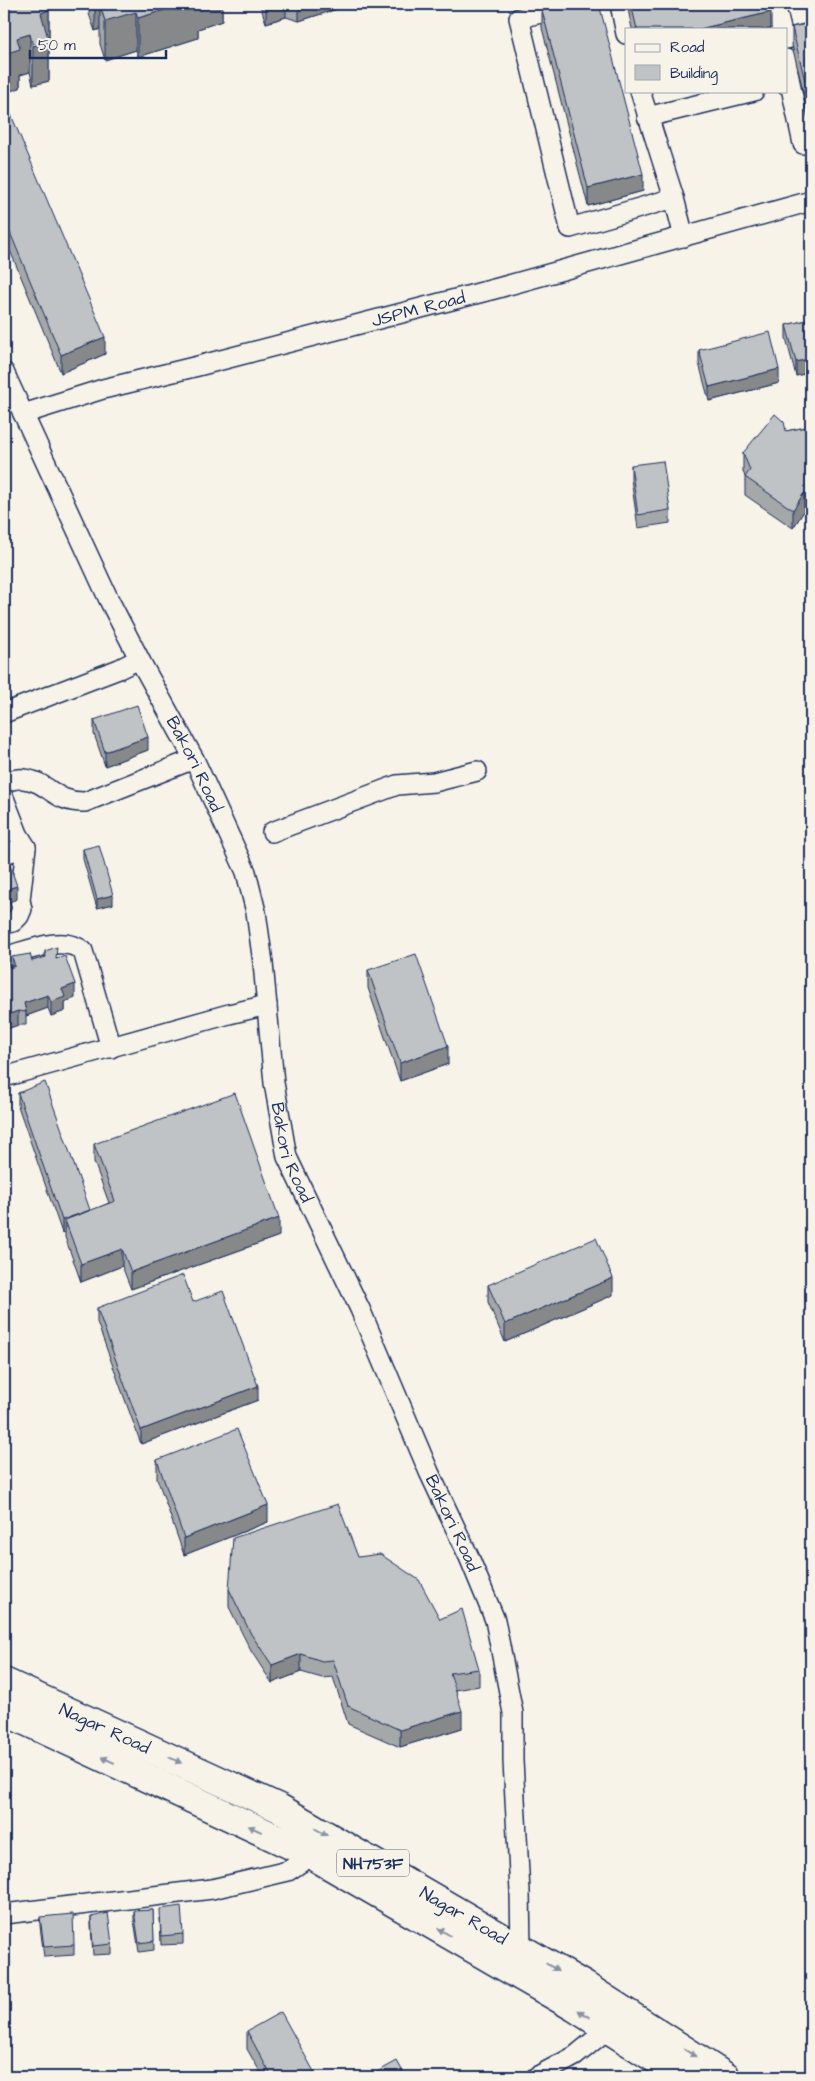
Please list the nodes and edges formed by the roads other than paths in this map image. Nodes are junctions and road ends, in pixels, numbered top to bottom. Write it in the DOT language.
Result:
graph roads {
  1 [pos="582,4"];
  2 [pos="620,4"];
  3 [pos="775,4"];
  4 [pos="781,28"];
  5 [pos="625,29"];
  6 [pos="811,33"];
  7 [pos="788,39"];
  8 [pos="788,83"];
  9 [pos="640,92"];
  10 [pos="750,92"];
  11 [pos="647,117"];
  12 [pos="811,142"];
  13 [pos="674,198"];
  14 [pos="811,201"];
  15 [pos="684,237"];
  16 [pos="4,372"];
  17 [pos="23,414"];
  18 [pos="139,659"];
  19 [pos="4,713"];
  20 [pos="194,758"];
  21 [pos="477,771"];
  22 [pos="4,782"];
  23 [pos="4,798"];
  24 [pos="272,832"];
  25 [pos="26,847"];
  26 [pos="4,854"];
  27 [pos="4,924"];
  28 [pos="4,957"];
  29 [pos="267,1005"];
  30 [pos="111,1048"];
  31 [pos="4,1077"];
  32 [pos="4,1682"];
  33 [pos="4,1711"];
  34 [pos="312,1855"];
  35 [pos="4,1914"];
  36 [pos="517,1960"];
  37 [pos="608,2029"];
  38 [pos="536,2077"];
  39 [pos="684,2077"];
  40 [pos="726,2077"];
  1 -- 13 [label="street"];
  2 -- 5 [label="street"];
  3 -- 4 [label="street"];
  6 -- 7 [label="street"];
  8 -- 12 [label="street"];
  9 -- 11 [label="street"];
  10 -- 11 [label="street"];
  11 -- 13 [label="street"];
  13 -- 15 [label="street"];
  14 -- 15 [label="street, JSPM Road"];
  15 -- 17 [label="street, JSPM Road"];
  16 -- 17 [label="street, Bakori Road"];
  17 -- 18 [label="street, Bakori Road"];
  18 -- 19 [label="street"];
  18 -- 20 [label="street, Bakori Road"];
  20 -- 22 [label="street"];
  20 -- 29 [label="street, Bakori Road"];
  21 -- 24 [label="street"];
  23 -- 25 [label="street"];
  25 -- 26 [label="street"];
  25 -- 27 [label="street"];
  28 -- 30 [label="street"];
  29 -- 30 [label="street"];
  29 -- 36 [label="street, Bakori Road"];
  30 -- 31 [label="street"];
  32 -- 36 [label="highway, Nagar Road / NH753F, one-way"];
  34 -- 33 [label="highway, Nagar Road / NH753F, one-way"];
  34 -- 35 [label="street"];
  36 -- 34 [label="highway, Nagar Road / NH753F, one-way"];
  37 -- 36 [label="highway, Nagar Road / NH753F, one-way"];
  36 -- 40 [label="highway, Nagar Road / NH753F, one-way"];
  37 -- 38 [label="street"];
  37 -- 39 [label="highway, Nagar Road / NH753F"];
}
